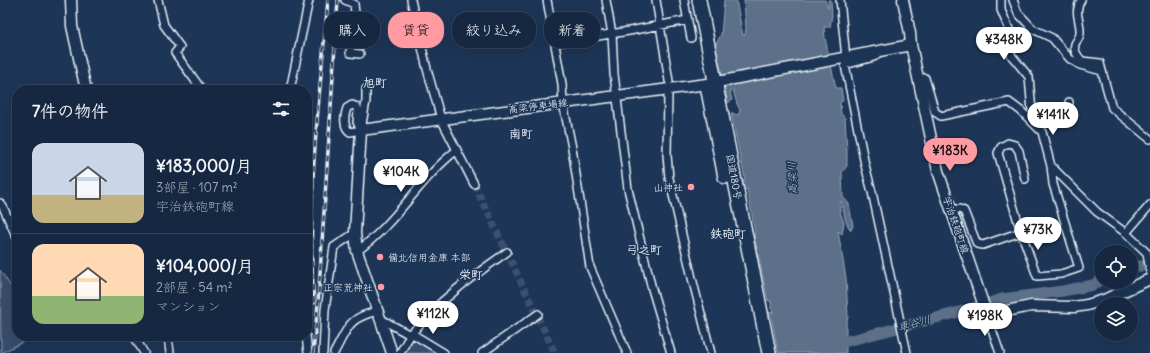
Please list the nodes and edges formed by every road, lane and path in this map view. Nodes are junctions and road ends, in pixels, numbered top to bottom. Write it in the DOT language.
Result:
graph roads {
  1 [pos="71,0"];
  2 [pos="158,0"];
  3 [pos="309,0"];
  4 [pos="345,0"];
  5 [pos="411,0"];
  6 [pos="548,0"];
  7 [pos="606,0"];
  8 [pos="656,0"];
  9 [pos="684,0"];
  10 [pos="691,0"];
  11 [pos="699,0"];
  12 [pos="840,0"];
  13 [pos="903,0"];
  14 [pos="908,0"];
  15 [pos="1001,0"];
  16 [pos="1013,0"];
  17 [pos="1081,0"];
  18 [pos="550,12"];
  19 [pos="907,18"];
  20 [pos="688,20"];
  21 [pos="661,24"];
  22 [pos="612,34"];
  23 [pos="600,36"];
  24 [pos="691,38"];
  25 [pos="911,45"];
  26 [pos="556,48"];
  27 [pos="879,51"];
  28 [pos="360,54"];
  29 [pos="843,58"];
  30 [pos="1102,71"];
  31 [pos="918,78"];
  32 [pos="669,81"];
  33 [pos="716,83"];
  34 [pos="85,85"];
  35 [pos="198,85"];
  36 [pos="291,85"];
  37 [pos="366,89"];
  38 [pos="668,95"];
  39 [pos="616,96"];
  40 [pos="1069,102"];
  41 [pos="563,103"];
  42 [pos="441,119"];
  43 [pos="1032,122"];
  44 [pos="361,130"];
  45 [pos="1150,138"];
  46 [pos="457,150"];
  47 [pos="1051,166"];
  48 [pos="1025,179"];
  49 [pos="474,184"];
  50 [pos="0,203"];
  51 [pos="1150,205"];
  52 [pos="951,210"];
  53 [pos="12,227"];
  54 [pos="1021,232"];
  55 [pos="355,233"];
  56 [pos="1126,233"];
  57 [pos="358,251"];
  58 [pos="507,252"];
  59 [pos="1150,272"];
  60 [pos="1150,279"];
  61 [pos="985,308"];
  62 [pos="538,314"];
  63 [pos="379,315"];
  64 [pos="411,334"];
  65 [pos="137,341"];
  66 [pos="169,341"];
  67 [pos="307,341"];
  68 [pos="144,353"];
  69 [pos="170,353"];
  70 [pos="308,353"];
  71 [pos="323,353"];
  72 [pos="334,353"];
  73 [pos="392,353"];
  74 [pos="400,353"];
  75 [pos="444,353"];
  76 [pos="482,353"];
  77 [pos="626,353"];
  78 [pos="671,353"];
  79 [pos="711,353"];
  80 [pos="760,353"];
  81 [pos="769,353"];
  82 [pos="906,353"];
  83 [pos="1000,353"];
  1 -- 34 [label="main road"];
  2 -- 35 [label="street"];
  3 -- 36 [label="street"];
  4 -- 28 [label="street"];
  5 -- 42 [label="street"];
  6 -- 18 [label="street"];
  7 -- 22 [label="street"];
  8 -- 21 [label="street"];
  9 -- 20 [label="street"];
  10 -- 33 [label="highway, 国道180号"];
  11 -- 33 [label="highway, 国道180号"];
  12 -- 29 [label="street"];
  13 -- 19 [label="main road, 宇治鉄砲町線"];
  14 -- 19 [label="street"];
  15 -- 43 [label="street"];
  16 -- 30 [label="street"];
  17 -- 30 [label="street"];
  19 -- 25 [label="main road, 宇治鉄砲町線"];
  20 -- 21 [label="street"];
  20 -- 24 [label="street"];
  21 -- 22 [label="street"];
  21 -- 32 [label="street"];
  22 -- 23 [label="street"];
  22 -- 39 [label="street"];
  25 -- 27 [label="main road"];
  25 -- 31 [label="main road, 宇治鉄砲町線"];
  26 -- 41 [label="street"];
  27 -- 29 [label="main road"];
  27 -- 82 [label="street"];
  29 -- 33 [label="main road"];
  30 -- 45 [label="street"];
  31 -- 43 [label="street"];
  31 -- 52 [label="main road, 宇治鉄砲町線"];
  33 -- 39 [label="main road, 高梁停車場線"];
  33 -- 80 [label="highway, 国道180号"];
  33 -- 81 [label="highway, 国道180号"];
  37 -- 44 [label="street"];
  38 -- 79 [label="street"];
  39 -- 41 [label="main road, 高梁停車場線"];
  39 -- 78 [label="street"];
  40 -- 43 [label="street"];
  41 -- 42 [label="main road, 高梁停車場線"];
  41 -- 77 [label="street"];
  42 -- 44 [label="main road, 高梁停車場線"];
  42 -- 46 [label="street"];
  43 -- 47 [label="street"];
  44 -- 55 [label="main road"];
  46 -- 49 [label="street"];
  46 -- 57 [label="street"];
  47 -- 54 [label="street"];
  47 -- 56 [label="street"];
  48 -- 54 [label="street"];
  50 -- 53 [label="street"];
  51 -- 56 [label="street"];
  52 -- 54 [label="street"];
  52 -- 61 [label="main road, 宇治鉄砲町線"];
  55 -- 57 [label="main road"];
  55 -- 71 [label="street"];
  56 -- 59 [label="street"];
  57 -- 63 [label="main road"];
  58 -- 64 [label="street"];
  60 -- 61 [label="main road"];
  61 -- 83 [label="street"];
  62 -- 76 [label="street"];
  63 -- 64 [label="street"];
  63 -- 72 [label="street"];
  63 -- 73 [label="main road"];
  64 -- 74 [label="street"];
  64 -- 75 [label="street"];
  65 -- 68 [label="street"];
  66 -- 69 [label="street"];
  67 -- 70 [label="street"];
}
